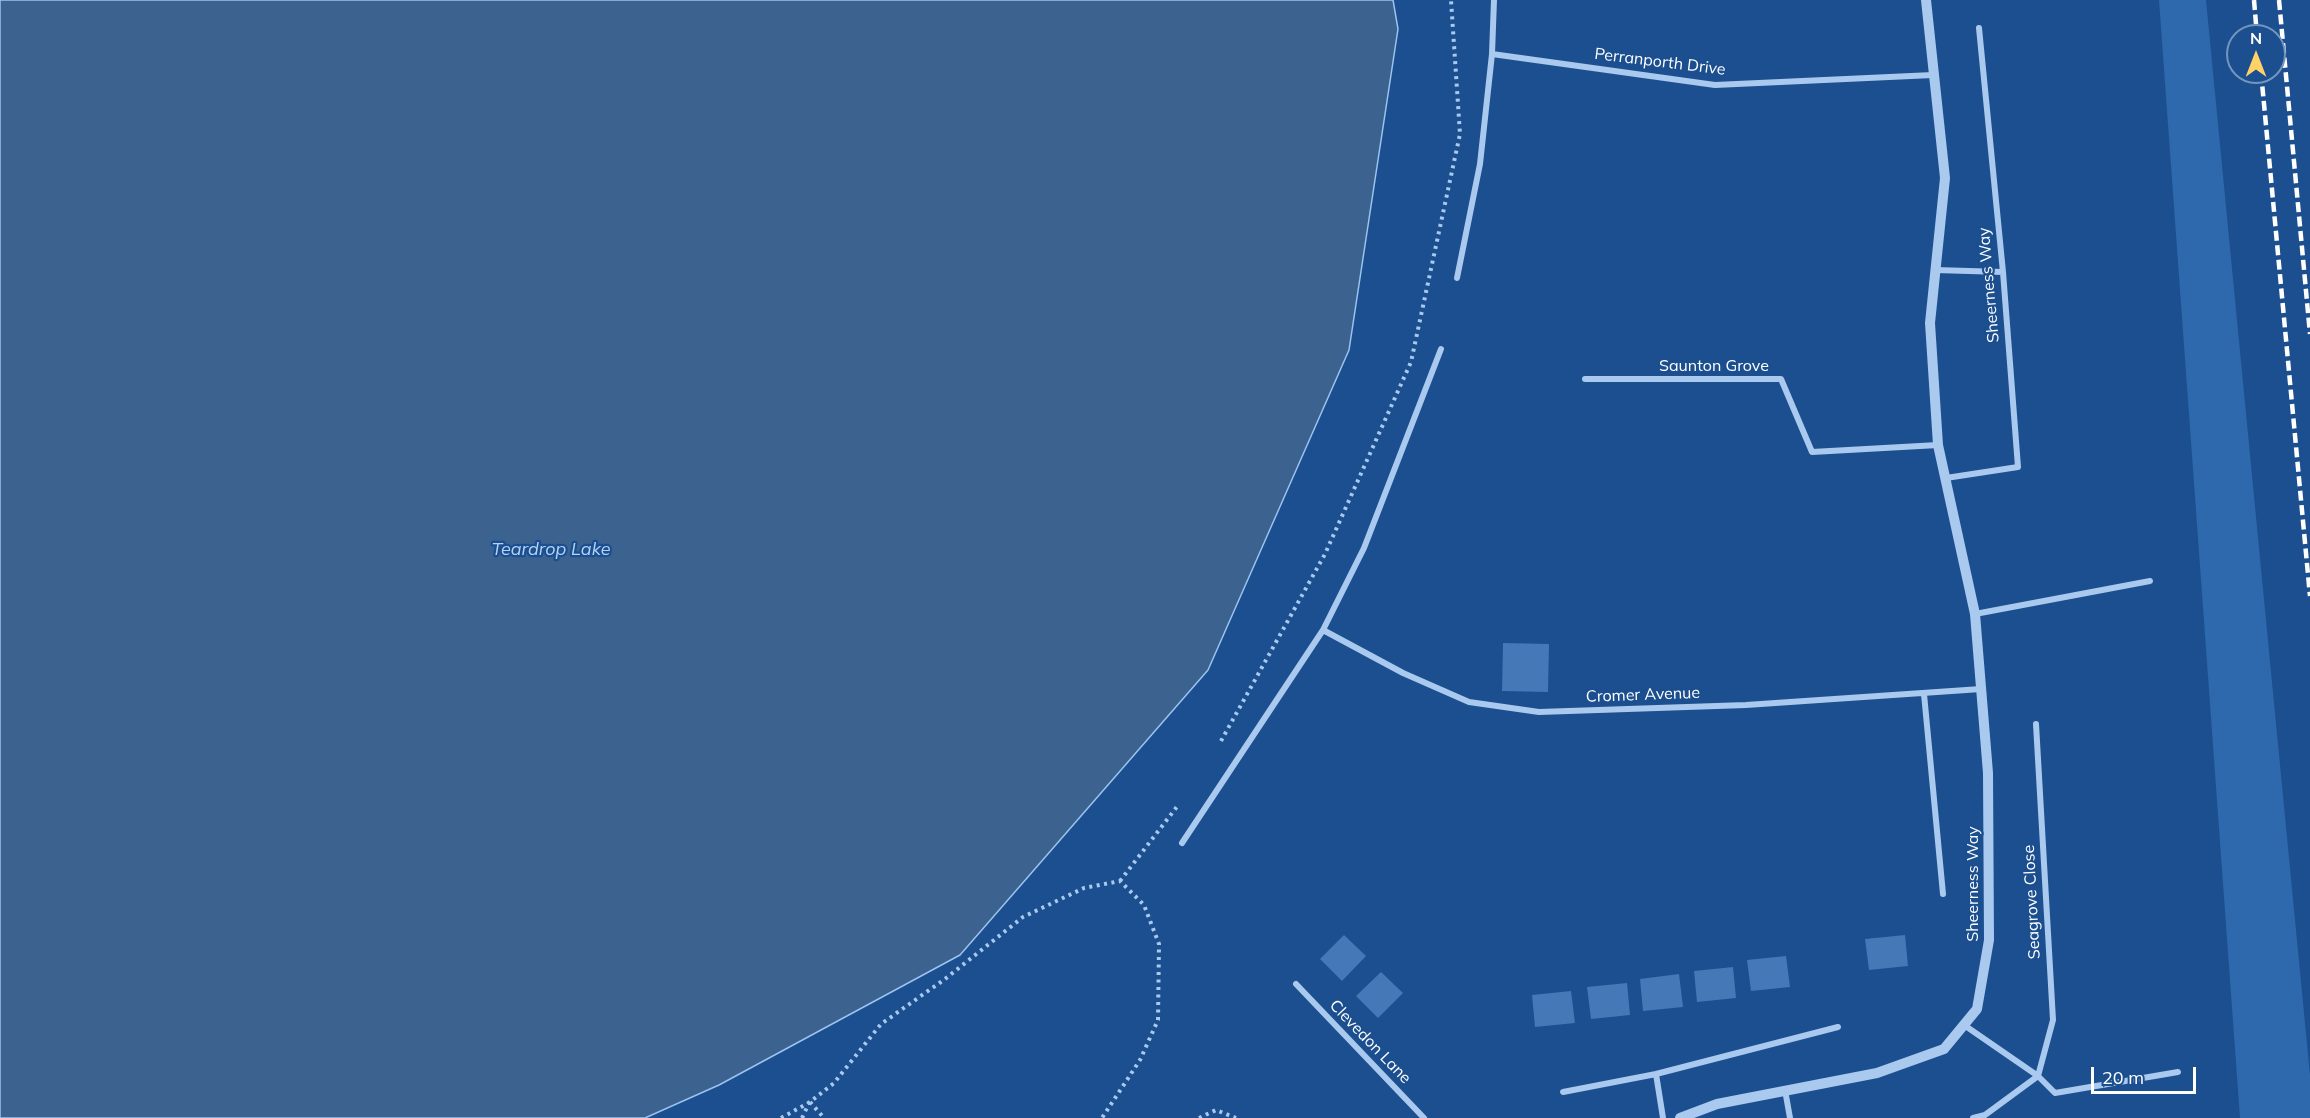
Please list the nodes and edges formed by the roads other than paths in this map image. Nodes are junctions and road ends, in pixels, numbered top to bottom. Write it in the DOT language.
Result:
graph roads {
  1 [pos="1494,0"];
  2 [pos="1926,0"];
  3 [pos="1979,28"];
  4 [pos="1492,54"];
  5 [pos="1933,75"];
  6 [pos="1935,270"];
  7 [pos="2003,272"];
  8 [pos="1457,278"];
  9 [pos="1441,348"];
  10 [pos="1585,379"];
  11 [pos="1938,445"];
  12 [pos="1946,478"];
  13 [pos="2150,581"];
  14 [pos="1975,614"];
  15 [pos="1323,630"];
  16 [pos="1981,689"];
  17 [pos="1924,694"];
  18 [pos="2036,724"];
  19 [pos="1182,843"];
  20 [pos="1943,894"];
  21 [pos="1296,984"];
  22 [pos="1964,1024"];
  23 [pos="1838,1028"];
  24 [pos="2178,1072"];
  25 [pos="1656,1074"];
  26 [pos="2038,1076"];
  27 [pos="1785,1090"];
  28 [pos="1563,1092"];
  29 [pos="1424,1118"];
  30 [pos="1663,1118"];
  31 [pos="1680,1118"];
  32 [pos="1790,1118"];
  33 [pos="1973,1118"];
  1 -- 4 [label="street"];
  2 -- 5 [label="street, Sheerness Way"];
  3 -- 7 [label="street, Sheerness Way"];
  4 -- 5 [label="street, Perranporth Drive"];
  4 -- 8 [label="street"];
  5 -- 6 [label="street, Sheerness Way"];
  6 -- 7 [label="street"];
  6 -- 11 [label="street, Sheerness Way"];
  7 -- 12 [label="street, Sheerness Way"];
  9 -- 15 [label="street"];
  10 -- 11 [label="street, Saunton Grove"];
  11 -- 12 [label="street, Sheerness Way"];
  12 -- 14 [label="street, Sheerness Way"];
  13 -- 14 [label="street"];
  14 -- 16 [label="street, Sheerness Way"];
  15 -- 17 [label="street, Cromer Avenue"];
  15 -- 19 [label="street"];
  16 -- 17 [label="street, Cromer Avenue"];
  16 -- 22 [label="street, Sheerness Way"];
  17 -- 20 [label="street, Sheerness Way"];
  18 -- 26 [label="street, Seagrove Close"];
  21 -- 29 [label="street, Clevedon Lane"];
  22 -- 26 [label="street"];
  22 -- 27 [label="street, Sheerness Way"];
  23 -- 25 [label="street"];
  24 -- 26 [label="street"];
  25 -- 28 [label="street"];
  25 -- 30 [label="street"];
  26 -- 33 [label="street"];
  27 -- 31 [label="street, Sheerness Way"];
  27 -- 32 [label="street"];
}
